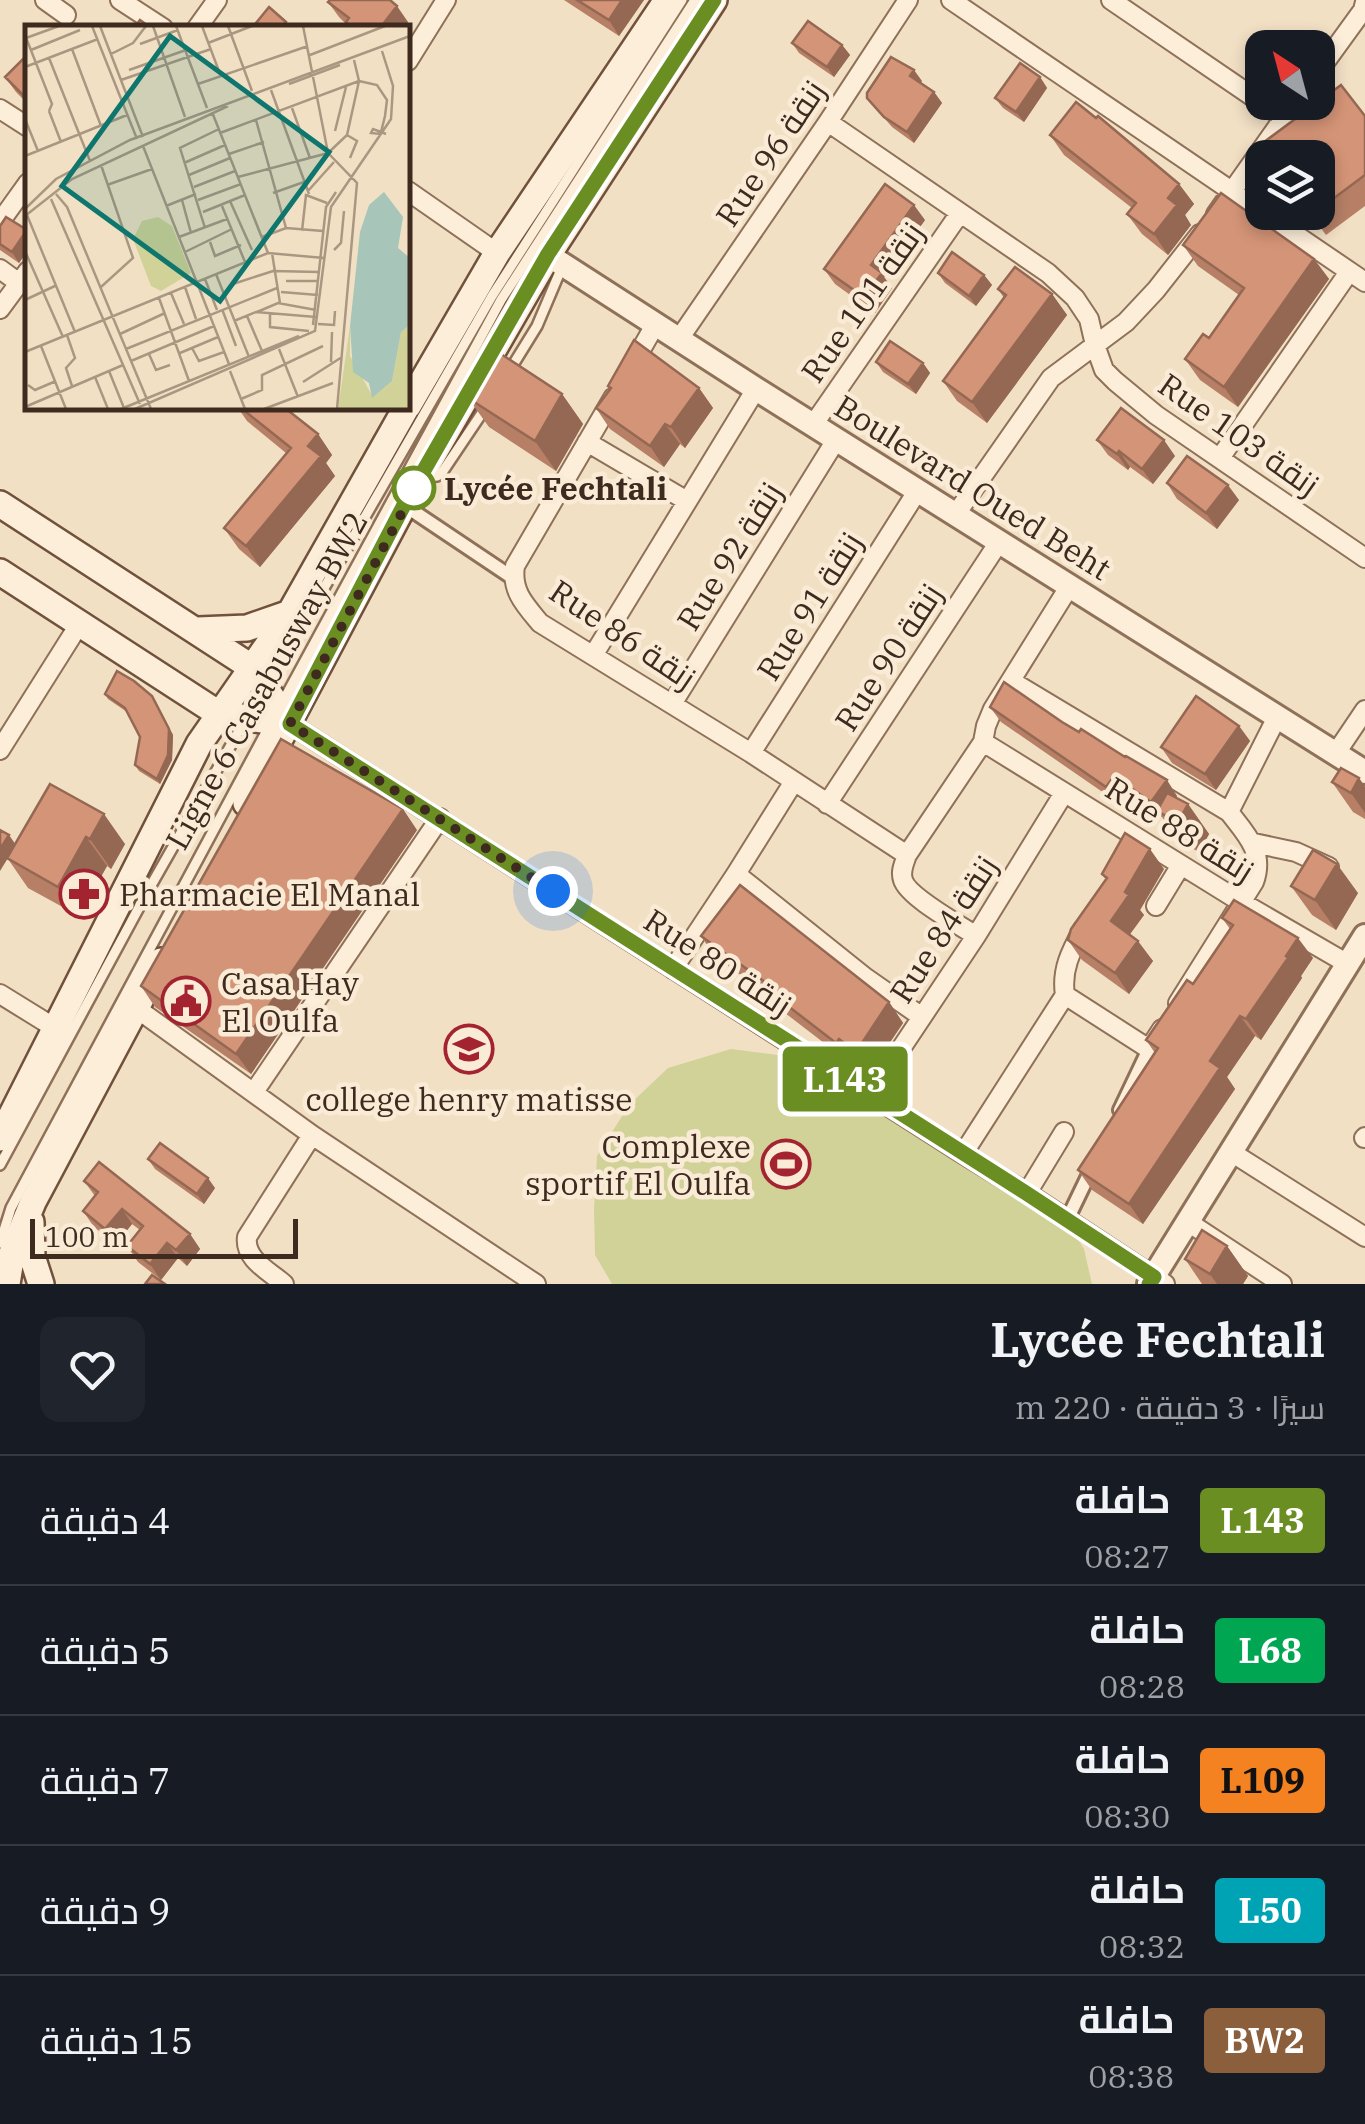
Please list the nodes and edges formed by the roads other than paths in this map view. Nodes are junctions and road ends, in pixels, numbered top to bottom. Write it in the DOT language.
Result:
graph roads {
  1 [pos="45,0"];
  2 [pos="120,0"];
  3 [pos="217,0"];
  4 [pos="667,0"];
  5 [pos="682,0"];
  6 [pos="694,0"];
  7 [pos="714,0"];
  8 [pos="908,0"];
  9 [pos="950,0"];
  10 [pos="1111,0"];
  11 [pos="437,3"];
  12 [pos="1362,6"];
  13 [pos="66,15"];
  14 [pos="139,21"];
  15 [pos="199,25"];
  16 [pos="1335,46"];
  17 [pos="410,57"];
  18 [pos="1245,83"];
  19 [pos="0,109"];
  20 [pos="1282,120"];
  21 [pos="828,122"];
  22 [pos="25,126"];
  23 [pos="25,187"];
  24 [pos="410,192"];
  25 [pos="1232,194"];
  26 [pos="960,213"];
  27 [pos="0,222"];
  28 [pos="497,253"];
  29 [pos="555,259"];
  30 [pos="0,268"];
  31 [pos="23,277"];
  32 [pos="1357,277"];
  33 [pos="0,310"];
  34 [pos="655,324"];
  35 [pos="679,339"];
  36 [pos="1095,345"];
  37 [pos="506,377"];
  38 [pos="756,389"];
  39 [pos="496,393"];
  40 [pos="410,396"];
  41 [pos="402,410"];
  42 [pos="814,425"];
  43 [pos="836,440"];
  44 [pos="588,442"];
  45 [pos="1220,458"];
  46 [pos="422,475"];
  47 [pos="918,490"];
  48 [pos="687,501"];
  49 [pos="0,504"];
  50 [pos="404,505"];
  51 [pos="956,514"];
  52 [pos="999,542"];
  53 [pos="1365,558"];
  54 [pos="0,572"];
  55 [pos="513,578"];
  56 [pos="1069,587"];
  57 [pos="290,613"];
  58 [pos="80,623"];
  59 [pos="196,630"];
  60 [pos="594,654"];
  61 [pos="252,667"];
  62 [pos="1011,681"];
  63 [pos="672,704"];
  64 [pos="1365,710"];
  65 [pos="271,712"];
  66 [pos="219,714"];
  67 [pos="1277,717"];
  68 [pos="983,742"];
  69 [pos="0,750"];
  70 [pos="1336,753"];
  71 [pos="751,754"];
  72 [pos="1365,772"];
  73 [pos="793,783"];
  74 [pos="1064,794"];
  75 [pos="827,804"];
  76 [pos="1229,812"];
  77 [pos="440,818"];
  78 [pos="1254,843"];
  79 [pos="907,856"];
  80 [pos="1181,865"];
  81 [pos="1331,868"];
  82 [pos="736,874"];
  83 [pos="1241,902"];
  84 [pos="1156,906"];
  85 [pos="1092,913"];
  86 [pos="976,936"];
  87 [pos="1365,936"];
  88 [pos="1348,964"];
  89 [pos="673,969"];
  90 [pos="0,994"];
  91 [pos="1065,995"];
  92 [pos="136,1008"];
  93 [pos="922,1018"];
  94 [pos="55,1028"];
  95 [pos="1149,1050"];
  96 [pos="254,1092"];
  97 [pos="870,1095"];
  98 [pos="1116,1118"];
  99 [pos="1064,1132"];
  100 [pos="312,1134"];
  101 [pos="0,1138"];
  102 [pos="1100,1152"];
  103 [pos="1231,1152"];
  104 [pos="962,1154"];
  105 [pos="0,1166"];
  106 [pos="1026,1193"];
  107 [pos="33,1202"];
  108 [pos="1067,1220"];
  109 [pos="1188,1222"];
  110 [pos="1365,1236"];
  111 [pos="0,1243"];
  112 [pos="1156,1282"];
  113 [pos="6,1284"];
  114 [pos="42,1284"];
  115 [pos="284,1284"];
  116 [pos="536,1284"];
  117 [pos="1282,1284"];
  1 -- 13 [label="street"];
  2 -- 14 [label="street"];
  3 -- 15 [label="street"];
  4 -- 28 [label="main road"];
  5 -- 65 [label="lane, Ligne 6 Casabusway BW2"];
  6 -- 65 [label="lane, Ligne 6 Casabusway BW2"];
  7 -- 29 [label="main road"];
  8 -- 21 [label="street, Rue 96 زنقة"];
  9 -- 25 [label="street"];
  10 -- 18 [label="street"];
  11 -- 17 [label="street"];
  12 -- 16 [label="street"];
  19 -- 22 [label="street"];
  20 -- 25 [label="street"];
  21 -- 26 [label="street, Rue 103 زنقة"];
  21 -- 35 [label="street, Rue 96 زنقة"];
  23 -- 27 [label="street"];
  24 -- 28 [label="street"];
  25 -- 32 [label="street"];
  25 -- 36 [label="street"];
  26 -- 36 [label="street, Rue 103 زنقة"];
  26 -- 42 [label="street, Rue 101 زنقة"];
  28 -- 40 [label="main road"];
  29 -- 34 [label="street, Boulevard Oued Beht"];
  29 -- 37 [label="lane"];
  29 -- 46 [label="main road"];
  30 -- 31 [label="street"];
  31 -- 33 [label="street"];
  32 -- 45 [label="street"];
  34 -- 35 [label="street, Boulevard Oued Beht"];
  34 -- 44 [label="street, Rue 86 زنقة"];
  35 -- 38 [label="street, Boulevard Oued Beht"];
  36 -- 45 [label="street, Rue 103 زنقة"];
  36 -- 51 [label="street"];
  38 -- 42 [label="street, Boulevard Oued Beht"];
  38 -- 48 [label="street"];
  39 -- 46 [label="lane"];
  41 -- 57 [label="main road"];
  42 -- 43 [label="street, Boulevard Oued Beht"];
  43 -- 47 [label="street, Boulevard Oued Beht"];
  43 -- 63 [label="street, Rue 92 زنقة"];
  44 -- 48 [label="street"];
  44 -- 55 [label="street, Rue 86 زنقة"];
  45 -- 53 [label="street, Rue 103 زنقة"];
  46 -- 50 [label="main road"];
  47 -- 51 [label="street, Boulevard Oued Beht"];
  47 -- 71 [label="street, Rue 91 زنقة"];
  48 -- 60 [label="street"];
  49 -- 59 [label="main road"];
  50 -- 55 [label="street"];
  50 -- 65 [label="main road"];
  51 -- 52 [label="street, Boulevard Oued Beht"];
  52 -- 56 [label="street, Boulevard Oued Beht"];
  52 -- 75 [label="street, Rue 90 زنقة"];
  54 -- 58 [label="main road"];
  55 -- 60 [label="street, Rue 86 زنقة"];
  56 -- 62 [label="street"];
  56 -- 67 [label="street, Boulevard Oued Beht"];
  57 -- 59 [label="main road"];
  57 -- 61 [label="main road"];
  58 -- 66 [label="main road"];
  58 -- 69 [label="street"];
  59 -- 61 [label="main road"];
  60 -- 63 [label="street, Rue 86 زنقة"];
  61 -- 65 [label="main road"];
  61 -- 66 [label="main road"];
  62 -- 68 [label="street"];
  62 -- 76 [label="street"];
  63 -- 71 [label="street, Rue 86 زنقة"];
  64 -- 70 [label="street"];
  65 -- 66 [label="main road"];
  65 -- 77 [label="street, Rue 80 زنقة"];
  65 -- 92 [label="main road"];
  65 -- 105 [label="lane, Ligne 6 Casabusway BW2"];
  65 -- 111 [label="lane, Ligne 6 Casabusway BW2"];
  66 -- 94 [label="main road"];
  67 -- 70 [label="street, Boulevard Oued Beht"];
  67 -- 76 [label="street"];
  68 -- 74 [label="street, Rue 88 زنقة"];
  68 -- 79 [label="street"];
  70 -- 72 [label="street, Boulevard Oued Beht"];
  71 -- 73 [label="street, Rue 86 زنقة"];
  73 -- 75 [label="street, Rue 86 زنقة"];
  73 -- 82 [label="street"];
  74 -- 80 [label="street, Rue 88 زنقة"];
  74 -- 86 [label="street, Rue 84 زنقة"];
  75 -- 79 [label="street, Rue 86 زنقة"];
  76 -- 78 [label="street"];
  77 -- 89 [label="street, Rue 80 زنقة"];
  77 -- 96 [label="street"];
  78 -- 81 [label="street"];
  78 -- 83 [label="street"];
  79 -- 86 [label="street"];
  80 -- 83 [label="street, Rue 88 زنقة"];
  80 -- 84 [label="street"];
  82 -- 89 [label="street"];
  82 -- 93 [label="street"];
  83 -- 88 [label="street, Rue 88 زنقة"];
  83 -- 95 [label="street"];
  85 -- 91 [label="street"];
  86 -- 93 [label="street, Rue 84 زنقة"];
  87 -- 88 [label="street"];
  88 -- 103 [label="street"];
  89 -- 97 [label="street, Rue 80 زنقة"];
  90 -- 94 [label="street"];
  91 -- 95 [label="street"];
  91 -- 104 [label="street"];
  92 -- 96 [label="street"];
  92 -- 107 [label="main road"];
  93 -- 97 [label="street, Rue 84 زنقة"];
  94 -- 101 [label="main road"];
  95 -- 98 [label="street"];
  96 -- 100 [label="street"];
  97 -- 104 [label="street, Rue 80 زنقة"];
  99 -- 106 [label="street"];
  100 -- 115 [label="street"];
  100 -- 116 [label="street"];
  102 -- 108 [label="street"];
  103 -- 109 [label="street"];
  103 -- 110 [label="street"];
  104 -- 106 [label="street, Rue 80 زنقة"];
  106 -- 108 [label="street, Rue 80 زنقة"];
  107 -- 113 [label="main road"];
  107 -- 114 [label="main road"];
  108 -- 112 [label="street, Rue 80 زنقة"];
  109 -- 112 [label="street"];
  109 -- 117 [label="street"];
}
